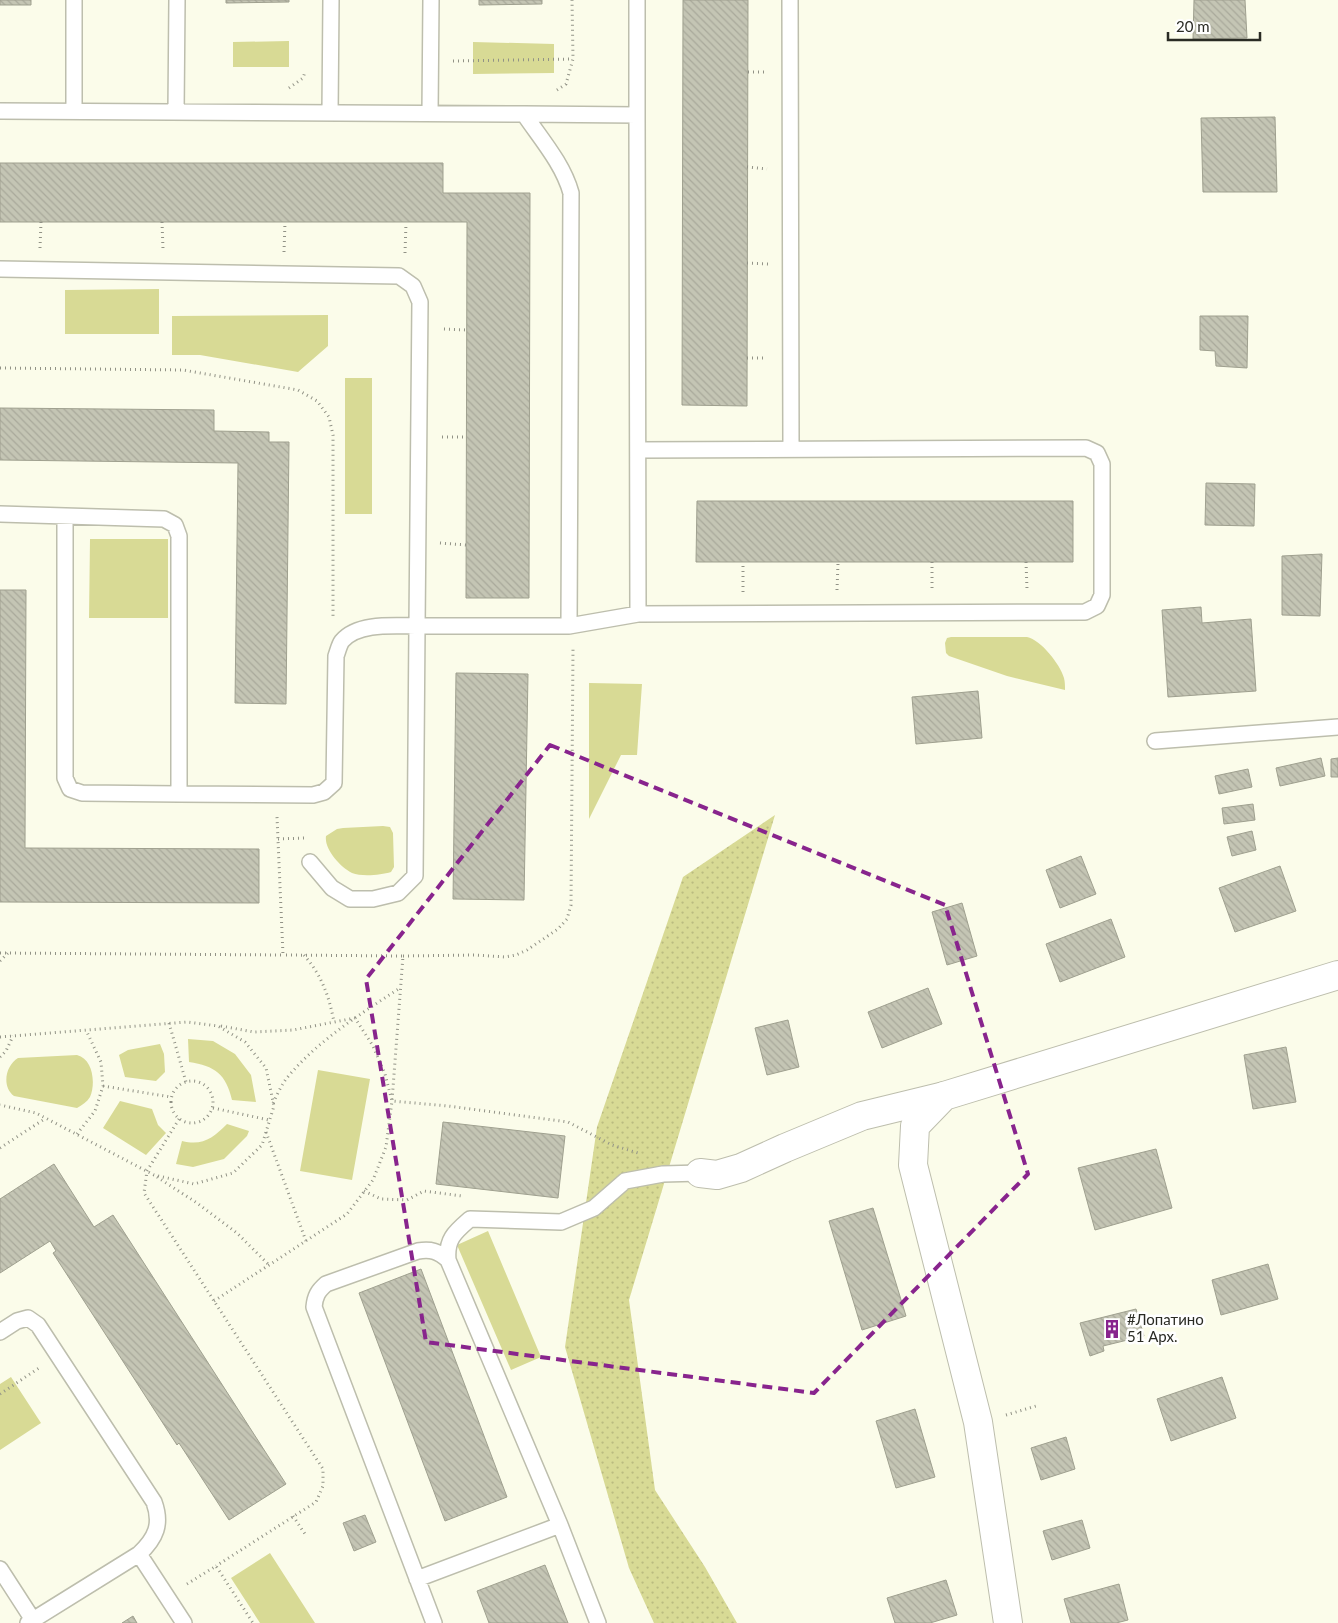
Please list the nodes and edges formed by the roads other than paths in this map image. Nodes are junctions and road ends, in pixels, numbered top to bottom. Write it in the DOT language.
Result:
graph roads {
  1 [pos="74,0"];
  2 [pos="177,0"];
  3 [pos="331,0"];
  4 [pos="431,0"];
  5 [pos="637,0"];
  6 [pos="790,0"];
  7 [pos="0,110"];
  8 [pos="74,111"];
  9 [pos="176,112"];
  10 [pos="330,113"];
  11 [pos="430,113"];
  12 [pos="524,114"];
  13 [pos="637,115"];
  14 [pos="0,269"];
  15 [pos="792,449"];
  16 [pos="638,450"];
  17 [pos="0,514"];
  18 [pos="65,516"];
  19 [pos="638,614"];
  20 [pos="417,626"];
  21 [pos="571,626"];
  22 [pos="1338,727"];
  23 [pos="1155,741"];
  24 [pos="179,794"];
  25 [pos="310,862"];
  26 [pos="1338,975"];
  27 [pos="944,1096"];
  28 [pos="700,1173"];
  29 [pos="448,1260"];
  30 [pos="0,1332"];
  31 [pos="560,1525"];
  32 [pos="139,1554"];
  33 [pos="0,1569"];
  34 [pos="417,1579"];
  35 [pos="31,1621"];
  36 [pos="184,1623"];
  37 [pos="434,1623"];
  38 [pos="598,1623"];
  39 [pos="1008,1623"];
  1 -- 8 [label="lane"];
  2 -- 9 [label="lane"];
  3 -- 10 [label="lane"];
  4 -- 11 [label="lane"];
  5 -- 13 [label="lane"];
  6 -- 15 [label="lane"];
  7 -- 8 [label="lane"];
  8 -- 9 [label="lane"];
  9 -- 10 [label="lane"];
  10 -- 11 [label="lane"];
  11 -- 12 [label="lane"];
  12 -- 13 [label="lane"];
  12 -- 21 [label="lane"];
  13 -- 16 [label="lane"];
  14 -- 20 [label="lane"];
  15 -- 16 [label="lane"];
  15 -- 19 [label="lane"];
  16 -- 19 [label="lane"];
  17 -- 18 [label="lane"];
  18 -- 24 [label="lane"];
  18 -- 24 [label="lane"];
  19 -- 21 [label="lane"];
  20 -- 21 [label="lane"];
  20 -- 24 [label="lane"];
  20 -- 25 [label="lane"];
  22 -- 23 [label="lane"];
  26 -- 27 [label="street"];
  27 -- 28 [label="street"];
  27 -- 39 [label="street"];
  28 -- 29 [label="lane"];
  29 -- 31 [label="lane"];
  29 -- 34 [label="lane"];
  30 -- 32 [label="lane"];
  31 -- 34 [label="lane"];
  31 -- 38 [label="lane"];
  32 -- 35 [label="lane"];
  32 -- 36 [label="lane"];
  33 -- 35 [label="lane"];
  34 -- 37 [label="lane"];
}
